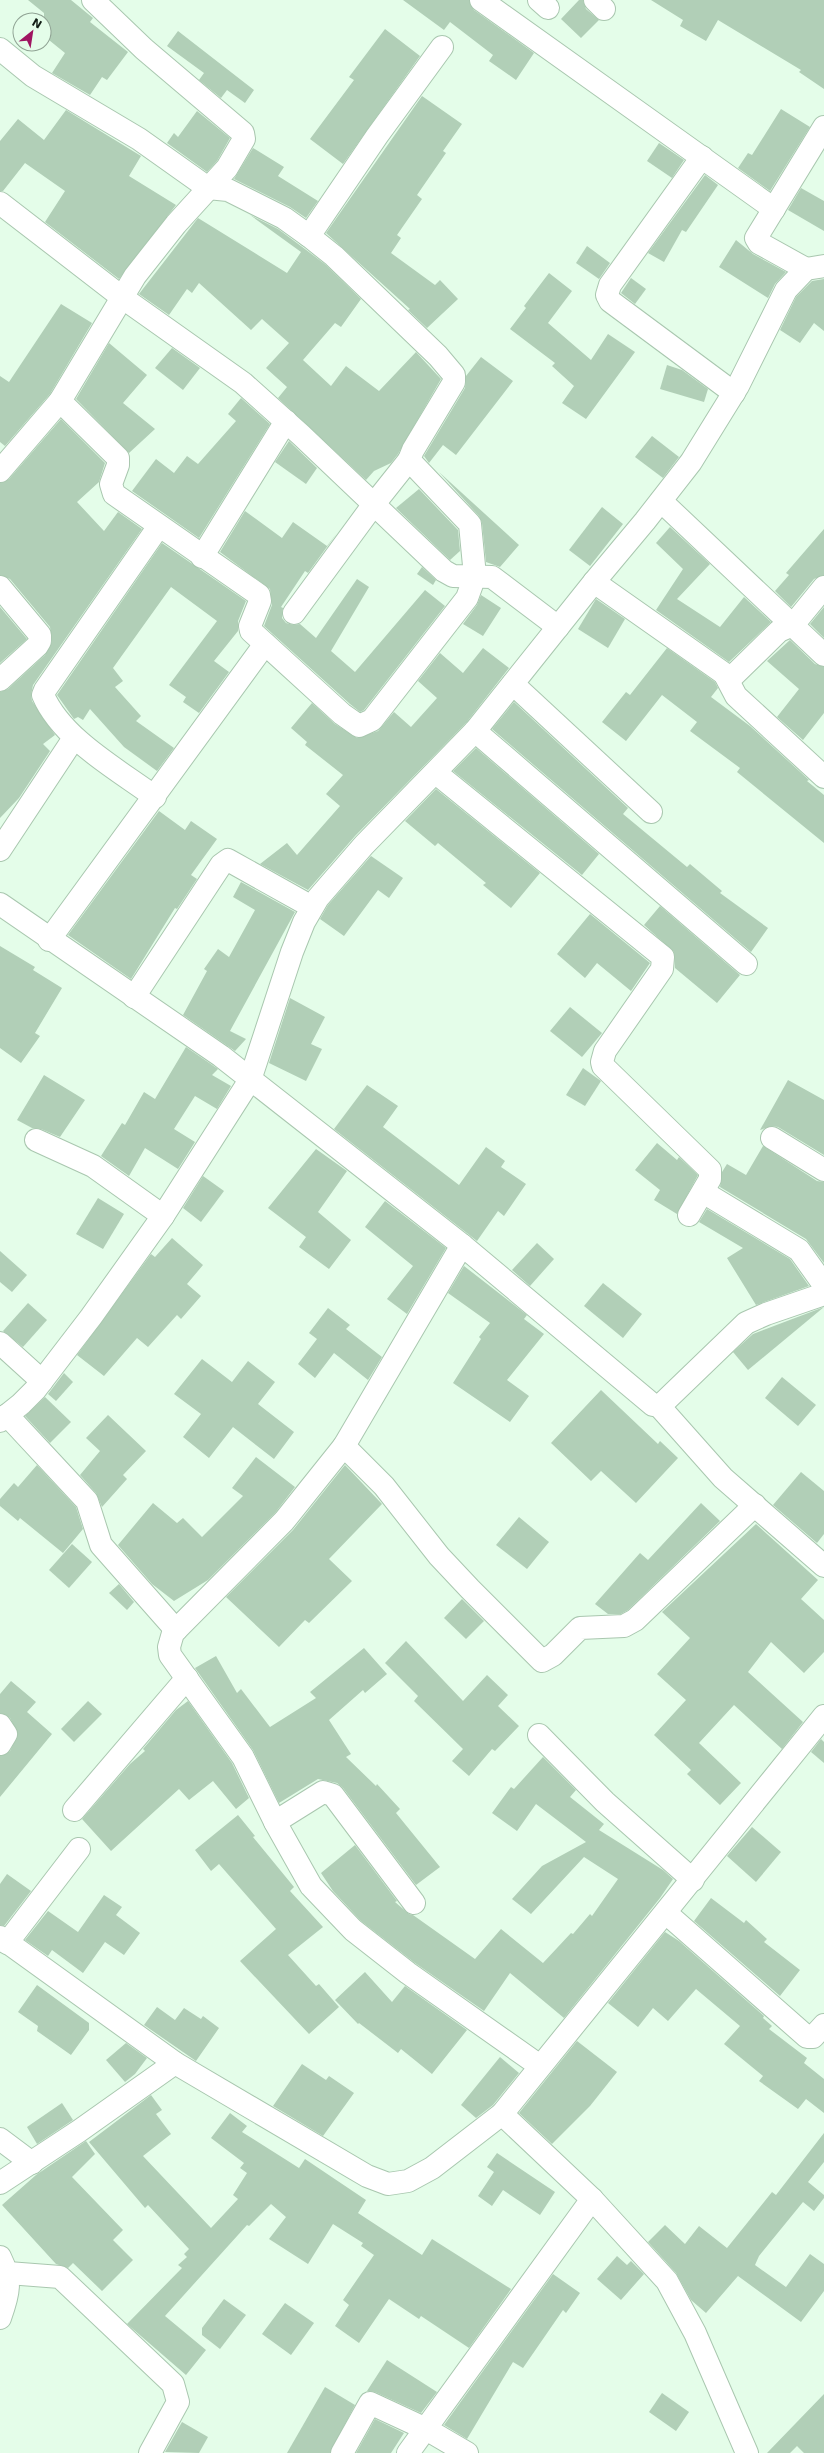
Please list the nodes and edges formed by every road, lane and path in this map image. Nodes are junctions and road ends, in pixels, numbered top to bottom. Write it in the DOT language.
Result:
graph roads {
  1 [pos="93,0"];
  2 [pos="481,0"];
  3 [pos="442,47"];
  4 [pos="0,50"];
  5 [pos="824,127"];
  6 [pos="702,157"];
  7 [pos="208,188"];
  8 [pos="0,203"];
  9 [pos="774,209"];
  10 [pos="309,236"];
  11 [pos="815,267"];
  12 [pos="123,298"];
  13 [pos="734,393"];
  14 [pos="60,401"];
  15 [pos="286,421"];
  16 [pos="409,460"];
  17 [pos="0,471"];
  18 [pos="660,501"];
  19 [pos="374,504"];
  20 [pos="159,526"];
  21 [pos="202,556"];
  22 [pos="475,576"];
  23 [pos="594,582"];
  24 [pos="0,587"];
  25 [pos="824,588"];
  26 [pos="294,613"];
  27 [pos="793,625"];
  28 [pos="558,627"];
  29 [pos="265,644"];
  30 [pos="824,655"];
  31 [pos="726,677"];
  32 [pos="0,680"];
  33 [pos="513,684"];
  34 [pos="475,732"];
  35 [pos="74,738"];
  36 [pos="436,773"];
  37 [pos="824,777"];
  38 [pos="155,797"];
  39 [pos="651,812"];
  40 [pos="0,850"];
  41 [pos="1,906"];
  42 [pos="312,907"];
  43 [pos="49,940"];
  44 [pos="746,964"];
  45 [pos="134,997"];
  46 [pos="250,1080"];
  47 [pos="772,1138"];
  48 [pos="36,1140"];
  49 [pos="824,1170"];
  50 [pos="703,1192"];
  51 [pos="689,1215"];
  52 [pos="163,1216"];
  53 [pos="462,1246"];
  54 [pos="824,1286"];
  55 [pos="824,1294"];
  56 [pos="0,1343"];
  57 [pos="42,1381"];
  58 [pos="659,1406"];
  59 [pos="4,1418"];
  60 [pos="344,1446"];
  61 [pos="755,1505"];
  62 [pos="824,1566"];
  63 [pos="176,1630"];
  64 [pos="187,1678"];
  65 [pos="824,1716"];
  66 [pos="0,1725"];
  67 [pos="538,1735"];
  68 [pos="0,1744"];
  69 [pos="74,1810"];
  70 [pos="275,1822"];
  71 [pos="79,1849"];
  72 [pos="693,1880"];
  73 [pos="414,1903"];
  74 [pos="666,1913"];
  75 [pos="4,1940"];
  76 [pos="824,2025"];
  77 [pos="175,2063"];
  78 [pos="540,2066"];
  79 [pos="502,2114"];
  80 [pos="0,2139"];
  81 [pos="32,2163"];
  82 [pos="0,2183"];
  83 [pos="592,2199"];
  84 [pos="4,2265"];
  85 [pos="0,2318"];
  86 [pos="426,2429"];
  87 [pos="150,2453"];
  88 [pos="342,2453"];
  89 [pos="408,2453"];
  90 [pos="467,2453"];
  91 [pos="747,2453"];
  1 -- 7 [label="street"];
  2 -- 6 [label="street"];
  3 -- 10 [label="street"];
  4 -- 7 [label="street"];
  5 -- 9 [label="street"];
  6 -- 9 [label="street"];
  6 -- 13 [label="street"];
  7 -- 10 [label="street"];
  7 -- 12 [label="street"];
  8 -- 12 [label="street"];
  9 -- 11 [label="street"];
  10 -- 16 [label="street"];
  11 -- 13 [label="street"];
  12 -- 14 [label="street"];
  12 -- 15 [label="street"];
  13 -- 18 [label="street"];
  14 -- 17 [label="street"];
  14 -- 20 [label="street"];
  15 -- 19 [label="street"];
  15 -- 21 [label="street"];
  16 -- 19 [label="street"];
  16 -- 22 [label="street"];
  18 -- 23 [label="street"];
  18 -- 27 [label="street"];
  19 -- 22 [label="street"];
  19 -- 26 [label="street"];
  20 -- 21 [label="street"];
  20 -- 35 [label="street"];
  21 -- 29 [label="street"];
  22 -- 28 [label="street"];
  22 -- 29 [label="street"];
  23 -- 28 [label="street"];
  23 -- 31 [label="street"];
  24 -- 32 [label="street"];
  25 -- 27 [label="street"];
  27 -- 30 [label="street"];
  27 -- 31 [label="street"];
  28 -- 33 [label="street"];
  29 -- 38 [label="street"];
  31 -- 37 [label="street"];
  33 -- 34 [label="street"];
  33 -- 39 [label="street"];
  34 -- 36 [label="street"];
  34 -- 44 [label="street"];
  35 -- 38 [label="street"];
  35 -- 40 [label="street"];
  36 -- 42 [label="street"];
  36 -- 50 [label="street"];
  38 -- 43 [label="street"];
  41 -- 43 [label="street"];
  42 -- 45 [label="street"];
  42 -- 46 [label="street"];
  43 -- 45 [label="street"];
  45 -- 46 [label="street"];
  46 -- 52 [label="street"];
  46 -- 53 [label="street"];
  47 -- 49 [label="street"];
  48 -- 52 [label="street"];
  50 -- 51 [label="street"];
  50 -- 54 [label="street"];
  52 -- 57 [label="street"];
  53 -- 58 [label="street"];
  53 -- 60 [label="street"];
  55 -- 58 [label="street"];
  56 -- 57 [label="street"];
  57 -- 59 [label="street"];
  58 -- 61 [label="street"];
  59 -- 63 [label="street"];
  60 -- 61 [label="street"];
  60 -- 63 [label="street"];
  61 -- 62 [label="street"];
  63 -- 64 [label="street"];
  64 -- 69 [label="street"];
  64 -- 70 [label="street"];
  65 -- 72 [label="street"];
  66 -- 68 [label="street"];
  67 -- 72 [label="street"];
  70 -- 73 [label="street"];
  70 -- 78 [label="street"];
  71 -- 75 [label="street"];
  72 -- 74 [label="street"];
  74 -- 76 [label="street"];
  74 -- 78 [label="street"];
  75 -- 77 [label="street"];
  77 -- 79 [label="street"];
  77 -- 81 [label="street"];
  78 -- 79 [label="street"];
  79 -- 83 [label="street"];
  80 -- 81 [label="street"];
  81 -- 82 [label="street"];
  83 -- 86 [label="street"];
  83 -- 91 [label="street"];
  84 -- 85 [label="street"];
  84 -- 87 [label="street"];
  86 -- 88 [label="street"];
  86 -- 89 [label="street"];
  86 -- 90 [label="street"];
}
